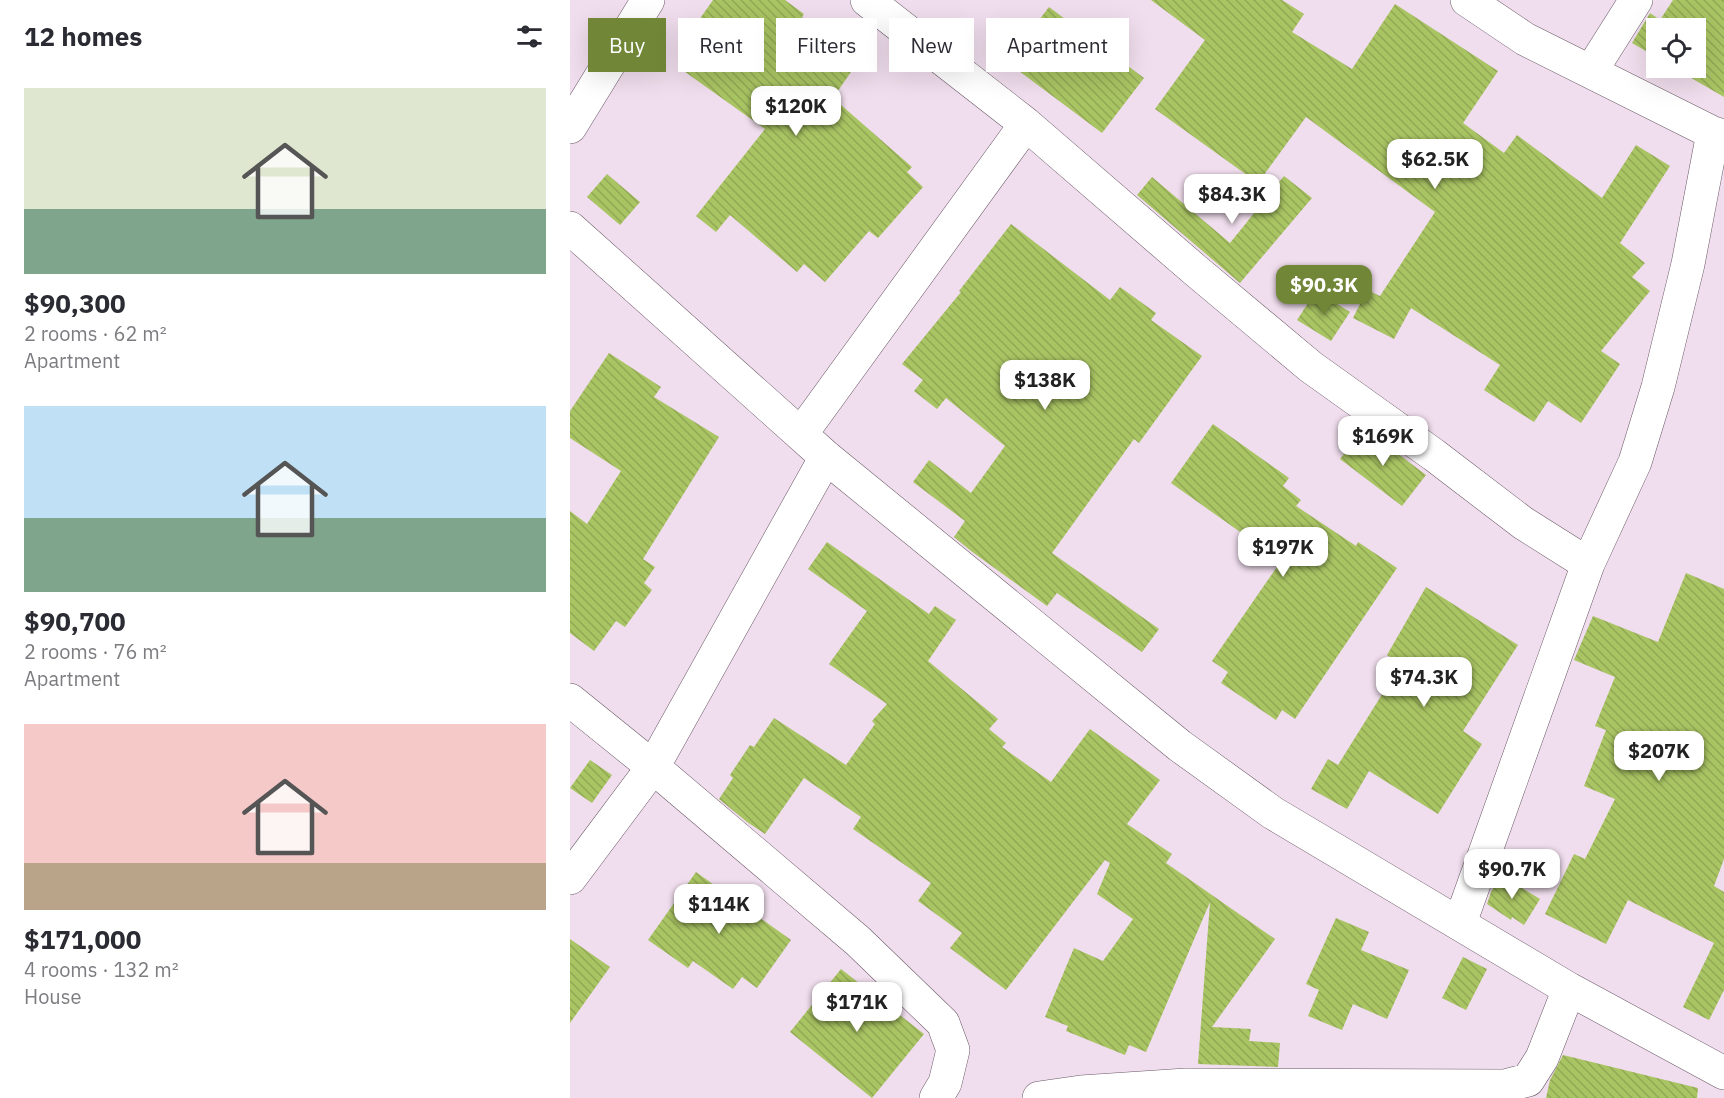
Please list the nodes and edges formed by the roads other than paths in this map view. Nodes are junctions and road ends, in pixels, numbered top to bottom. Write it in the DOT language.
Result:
graph roads {
  1 [pos="648,0"];
  2 [pos="867,0"];
  3 [pos="1467,0"];
  4 [pos="1636,0"];
  5 [pos="1591,71"];
  6 [pos="1026,124"];
  7 [pos="570,127"];
  8 [pos="1719,134"];
  9 [pos="571,231"];
  10 [pos="801,434"];
  11 [pos="826,457"];
  12 [pos="1588,564"];
  13 [pos="570,700"];
  14 [pos="654,767"];
  15 [pos="570,878"];
  16 [pos="1460,923"];
  17 [pos="1569,989"];
  18 [pos="1724,1073"];
  19 [pos="936,1098"];
  20 [pos="1039,1098"];
  1 -- 7 [label="street"];
  2 -- 6 [label="street"];
  3 -- 5 [label="street"];
  4 -- 5 [label="street"];
  5 -- 8 [label="street"];
  6 -- 10 [label="street"];
  6 -- 12 [label="street"];
  8 -- 12 [label="street"];
  9 -- 10 [label="street"];
  10 -- 11 [label="street"];
  11 -- 14 [label="street"];
  11 -- 16 [label="street"];
  12 -- 16 [label="street"];
  13 -- 14 [label="street"];
  14 -- 15 [label="street"];
  14 -- 19 [label="street"];
  16 -- 17 [label="street"];
  17 -- 18 [label="street"];
  17 -- 20 [label="street"];
}
